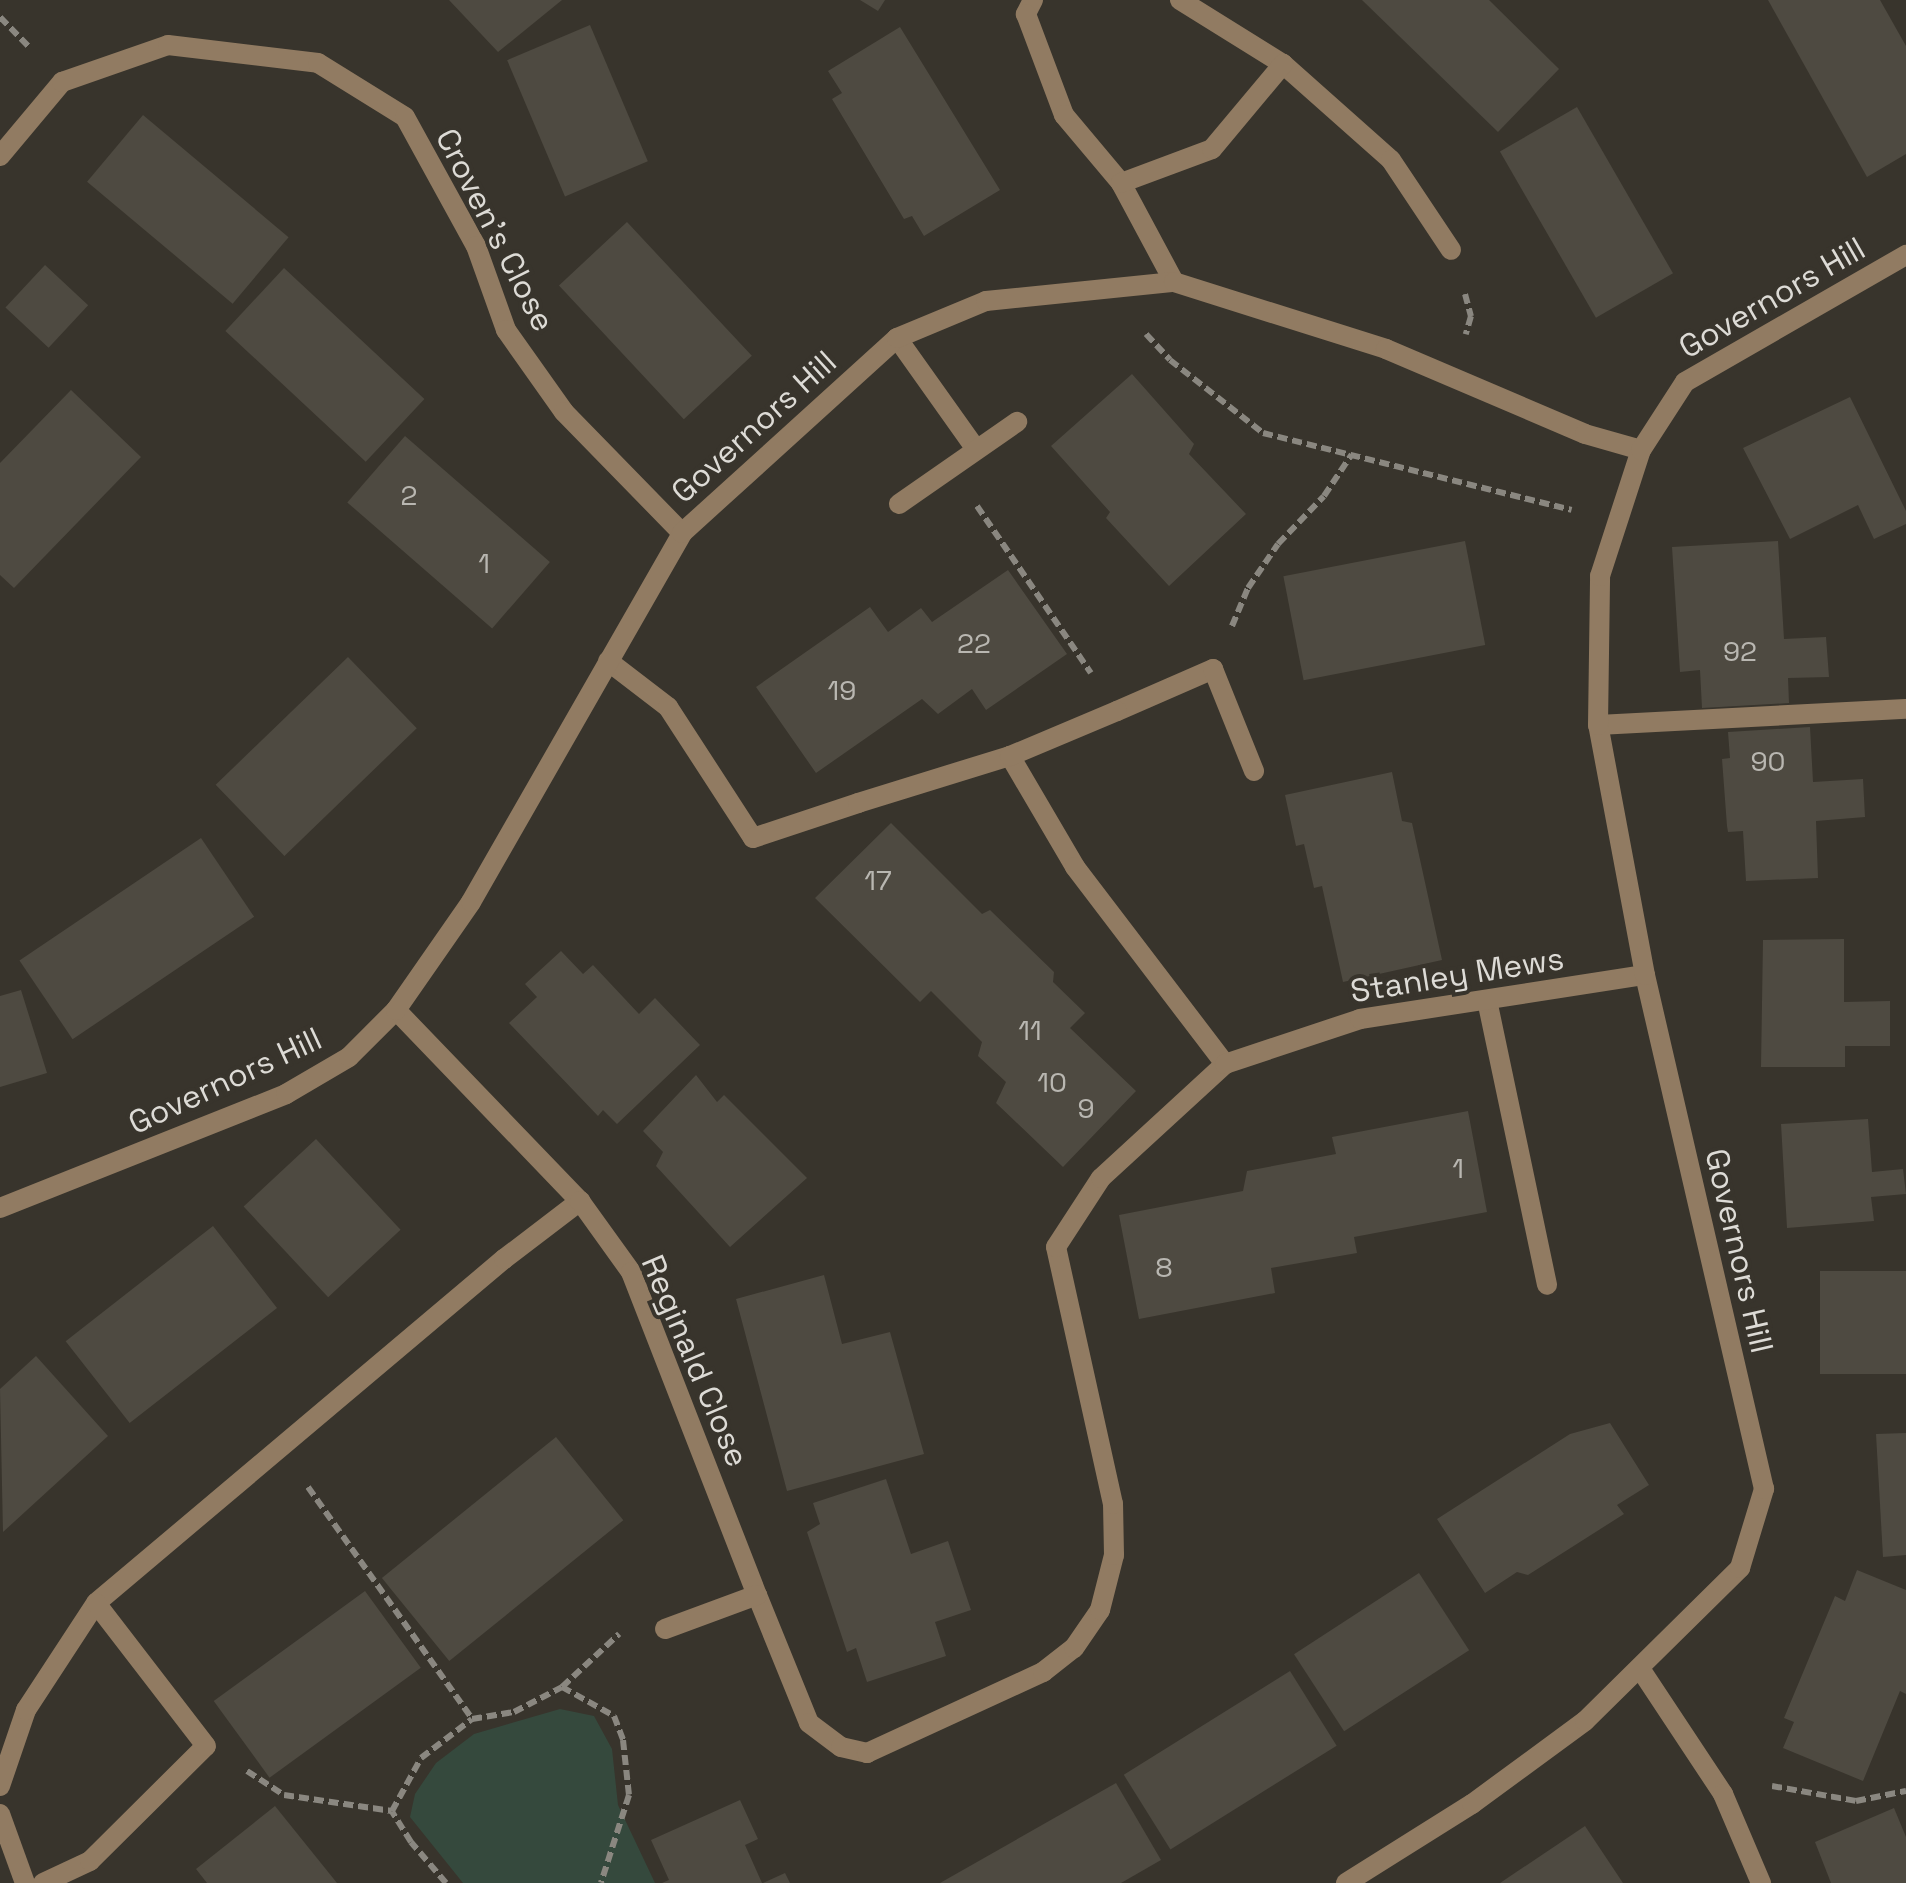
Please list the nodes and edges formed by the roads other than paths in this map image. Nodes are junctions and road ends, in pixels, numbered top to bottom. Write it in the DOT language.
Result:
graph roads {
  1 [pos="1033,0"];
  2 [pos="1180,0"];
  3 [pos="1284,64"];
  4 [pos="0,156"];
  5 [pos="1121,183"];
  6 [pos="1451,250"];
  7 [pos="1906,255"];
  8 [pos="1174,282"];
  9 [pos="897,338"];
  10 [pos="1017,422"];
  11 [pos="976,449"];
  12 [pos="1640,450"];
  13 [pos="899,504"];
  14 [pos="682,532"];
  15 [pos="608,661"];
  16 [pos="1906,709"];
  17 [pos="1598,726"];
  18 [pos="1010,756"];
  19 [pos="1254,771"];
  20 [pos="1645,975"];
  21 [pos="1487,1000"];
  22 [pos="396,1010"];
  23 [pos="1225,1064"];
  24 [pos="1100,1178"];
  25 [pos="580,1202"];
  26 [pos="0,1208"];
  27 [pos="1547,1285"];
  28 [pos="758,1595"];
  29 [pos="96,1603"];
  30 [pos="665,1629"];
  31 [pos="1641,1670"];
  32 [pos="0,1786"];
  33 [pos="0,1814"];
  34 [pos="25,1883"];
  35 [pos="44,1883"];
  36 [pos="1346,1883"];
  37 [pos="1762,1883"];
  1 -- 5 [label="street"];
  2 -- 3 [label="street"];
  3 -- 5 [label="street"];
  3 -- 6 [label="street"];
  4 -- 14 [label="street, Croven's Close"];
  5 -- 8 [label="street"];
  7 -- 12 [label="street, Governors Hill"];
  8 -- 9 [label="street, Governors Hill"];
  8 -- 12 [label="street, Governors Hill"];
  9 -- 11 [label="street"];
  9 -- 14 [label="street, Governors Hill"];
  10 -- 11 [label="street"];
  11 -- 13 [label="street"];
  12 -- 17 [label="street, Governors Hill"];
  14 -- 15 [label="street, Governors Hill"];
  15 -- 18 [label="street"];
  15 -- 22 [label="street, Governors Hill"];
  16 -- 17 [label="street"];
  17 -- 20 [label="street, Governors Hill"];
  18 -- 19 [label="street"];
  18 -- 23 [label="street"];
  20 -- 21 [label="street, Stanley Mews"];
  20 -- 31 [label="street, Governors Hill"];
  21 -- 23 [label="street, Stanley Mews"];
  21 -- 27 [label="street"];
  22 -- 25 [label="street, Reginald Close"];
  22 -- 26 [label="street, Governors Hill"];
  23 -- 24 [label="street, Stanley Mews"];
  24 -- 28 [label="street, Reginald Close"];
  25 -- 28 [label="street, Reginald Close"];
  25 -- 29 [label="street"];
  28 -- 30 [label="street"];
  29 -- 32 [label="street"];
  29 -- 35 [label="street"];
  31 -- 36 [label="street, Governors Hill"];
  31 -- 37 [label="street"];
  33 -- 34 [label="street"];
}
